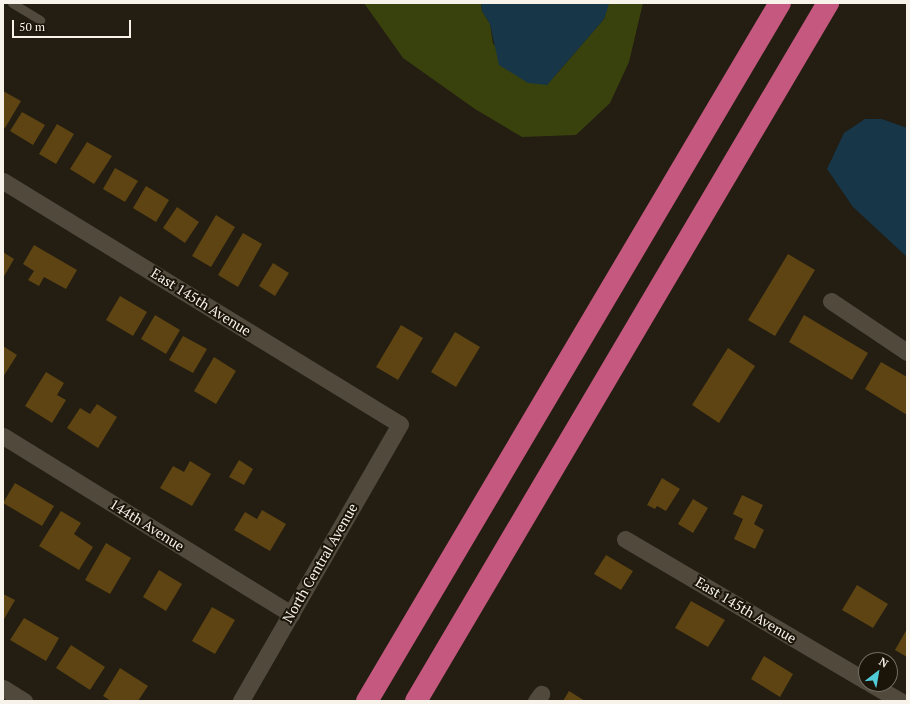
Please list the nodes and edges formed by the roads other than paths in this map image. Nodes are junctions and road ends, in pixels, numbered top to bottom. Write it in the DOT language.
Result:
graph roads {
  1 [pos="12,3"];
  2 [pos="780,3"];
  3 [pos="828,3"];
  4 [pos="40,20"];
  5 [pos="3,181"];
  6 [pos="831,301"];
  7 [pos="907,352"];
  8 [pos="400,424"];
  9 [pos="3,436"];
  10 [pos="625,539"];
  11 [pos="291,614"];
  12 [pos="858,676"];
  13 [pos="3,688"];
  14 [pos="885,692"];
  15 [pos="24,701"];
  16 [pos="241,701"];
  17 [pos="367,701"];
  18 [pos="416,701"];
  19 [pos="900,701"];
  1 -- 4 [label="lane"];
  2 -- 17 [label="highway"];
  3 -- 18 [label="highway"];
  5 -- 8 [label="street, East 145th Avenue"];
  6 -- 7 [label="street"];
  8 -- 11 [label="street, North Central Avenue"];
  9 -- 11 [label="street, 144th Avenue"];
  10 -- 12 [label="street, East 145th Avenue"];
  11 -- 16 [label="street, North Central Avenue"];
  13 -- 15 [label="street"];
  14 -- 19 [label="street"];
}
